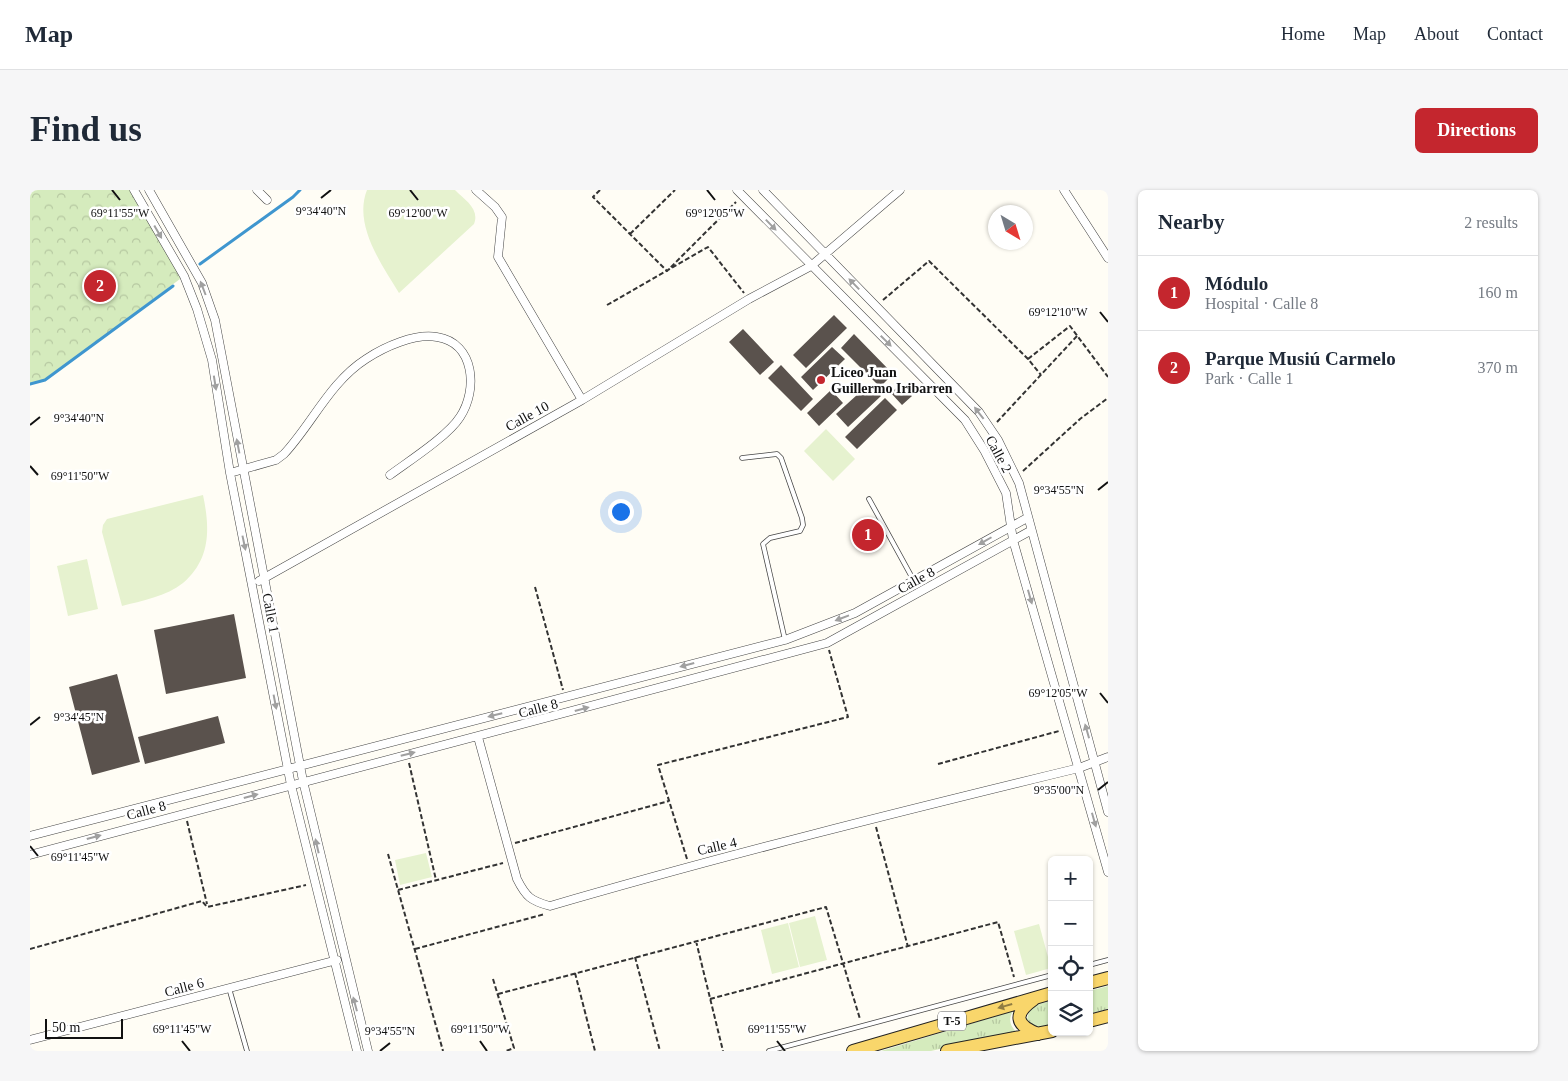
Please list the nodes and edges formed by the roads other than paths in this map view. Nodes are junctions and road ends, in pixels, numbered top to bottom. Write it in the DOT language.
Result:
graph roads {
  1 [pos="134,190"];
  2 [pos="149,190"];
  3 [pos="257,190"];
  4 [pos="476,190"];
  5 [pos="763,190"];
  6 [pos="900,190"];
  7 [pos="1064,190"];
  8 [pos="740,193"];
  9 [pos="267,200"];
  10 [pos="825,254"];
  11 [pos="1108,258"];
  12 [pos="811,266"];
  13 [pos="582,400"];
  14 [pos="742,458"];
  15 [pos="243,471"];
  16 [pos="230,473"];
  17 [pos="390,474"];
  18 [pos="869,499"];
  19 [pos="1028,518"];
  20 [pos="1012,526"];
  21 [pos="1030,531"];
  22 [pos="1013,540"];
  23 [pos="264,579"];
  24 [pos="914,581"];
  25 [pos="252,582"];
  26 [pos="785,640"];
  27 [pos="478,737"];
  28 [pos="1108,757"];
  29 [pos="1095,762"];
  30 [pos="301,764"];
  31 [pos="288,767"];
  32 [pos="1079,768"];
  33 [pos="303,781"];
  34 [pos="291,785"];
  35 [pos="1108,812"];
  36 [pos="30,836"];
  37 [pos="30,854"];
  38 [pos="1108,872"];
  39 [pos="344,958"];
  40 [pos="1108,960"];
  41 [pos="334,961"];
  42 [pos="1093,964"];
  43 [pos="1048,976"];
  44 [pos="1108,978"];
  45 [pos="1093,982"];
  46 [pos="230,988"];
  47 [pos="1048,994"];
  48 [pos="1038,996"];
  49 [pos="1108,1016"];
  50 [pos="1093,1020"];
  51 [pos="1048,1031"];
  52 [pos="1038,1034"];
  53 [pos="30,1040"];
  54 [pos="247,1051"];
  55 [pos="357,1051"];
  56 [pos="368,1051"];
  57 [pos="769,1051"];
  58 [pos="852,1051"];
  59 [pos="947,1051"];
  1 -- 16 [label="street, Calle 1, one-way"];
  15 -- 2 [label="street, Calle 1, one-way"];
  3 -- 9 [label="street"];
  4 -- 13 [label="street"];
  5 -- 10 [label="street, Calle 2"];
  6 -- 10 [label="street, Calle 10"];
  7 -- 11 [label="street"];
  8 -- 12 [label="street, Calle 2, one-way"];
  10 -- 12 [label="street, Calle 10"];
  19 -- 10 [label="street, Calle 2, one-way"];
  12 -- 13 [label="street, Calle 10"];
  12 -- 20 [label="street, Calle 2, one-way"];
  13 -- 23 [label="street, Calle 10"];
  14 -- 26 [label="lane"];
  15 -- 16 [label="street"];
  15 -- 17 [label="street"];
  15 -- 23 [label="street, Calle 1"];
  16 -- 25 [label="street, Calle 1, one-way"];
  18 -- 24 [label="lane"];
  19 -- 20 [label="street, Calle 8"];
  19 -- 21 [label="street, Calle 2"];
  20 -- 22 [label="street, Calle 2"];
  20 -- 24 [label="street, Calle 8, one-way"];
  21 -- 22 [label="street, Calle 8"];
  29 -- 21 [label="street, Calle 2, one-way"];
  27 -- 22 [label="street, Calle 8, one-way"];
  22 -- 32 [label="street, Calle 2, one-way"];
  23 -- 25 [label="street, Calle 10"];
  23 -- 30 [label="street, Calle 1"];
  24 -- 26 [label="street, Calle 8, one-way"];
  25 -- 31 [label="street, Calle 1, one-way"];
  26 -- 30 [label="street, Calle 8, one-way"];
  27 -- 32 [label="street, Calle 4"];
  33 -- 27 [label="street, Calle 8, one-way"];
  28 -- 29 [label="street, Calle 4"];
  29 -- 32 [label="street, Calle 4"];
  29 -- 35 [label="street, Calle 2"];
  30 -- 31 [label="street, Calle 8"];
  30 -- 33 [label="street, Calle 1"];
  31 -- 34 [label="street, Calle 1"];
  31 -- 36 [label="street, Calle 8"];
  32 -- 38 [label="street, Calle 2, one-way"];
  33 -- 34 [label="street, Calle 8"];
  39 -- 33 [label="street, Calle 1, one-way"];
  37 -- 34 [label="street, Calle 8, one-way"];
  34 -- 41 [label="street, Calle 1"];
  39 -- 41 [label="street, Calle 6"];
  56 -- 39 [label="street, Calle 1, one-way"];
  40 -- 42 [label="lane"];
  41 -- 46 [label="street, Calle 6"];
  41 -- 55 [label="street, Calle 1"];
  43 -- 57 [label="lane"];
  44 -- 45 [label="main road"];
  46 -- 53 [label="street, Calle 6"];
  46 -- 54 [label="lane"];
  47 -- 48 [label="main road, T-5"];
  48 -- 52 [label="main road"];
  48 -- 58 [label="main road, T-5, one-way"];
  49 -- 50 [label="main road"];
  51 -- 52 [label="main road, T-5"];
  52 -- 59 [label="main road, T-5"];
}
